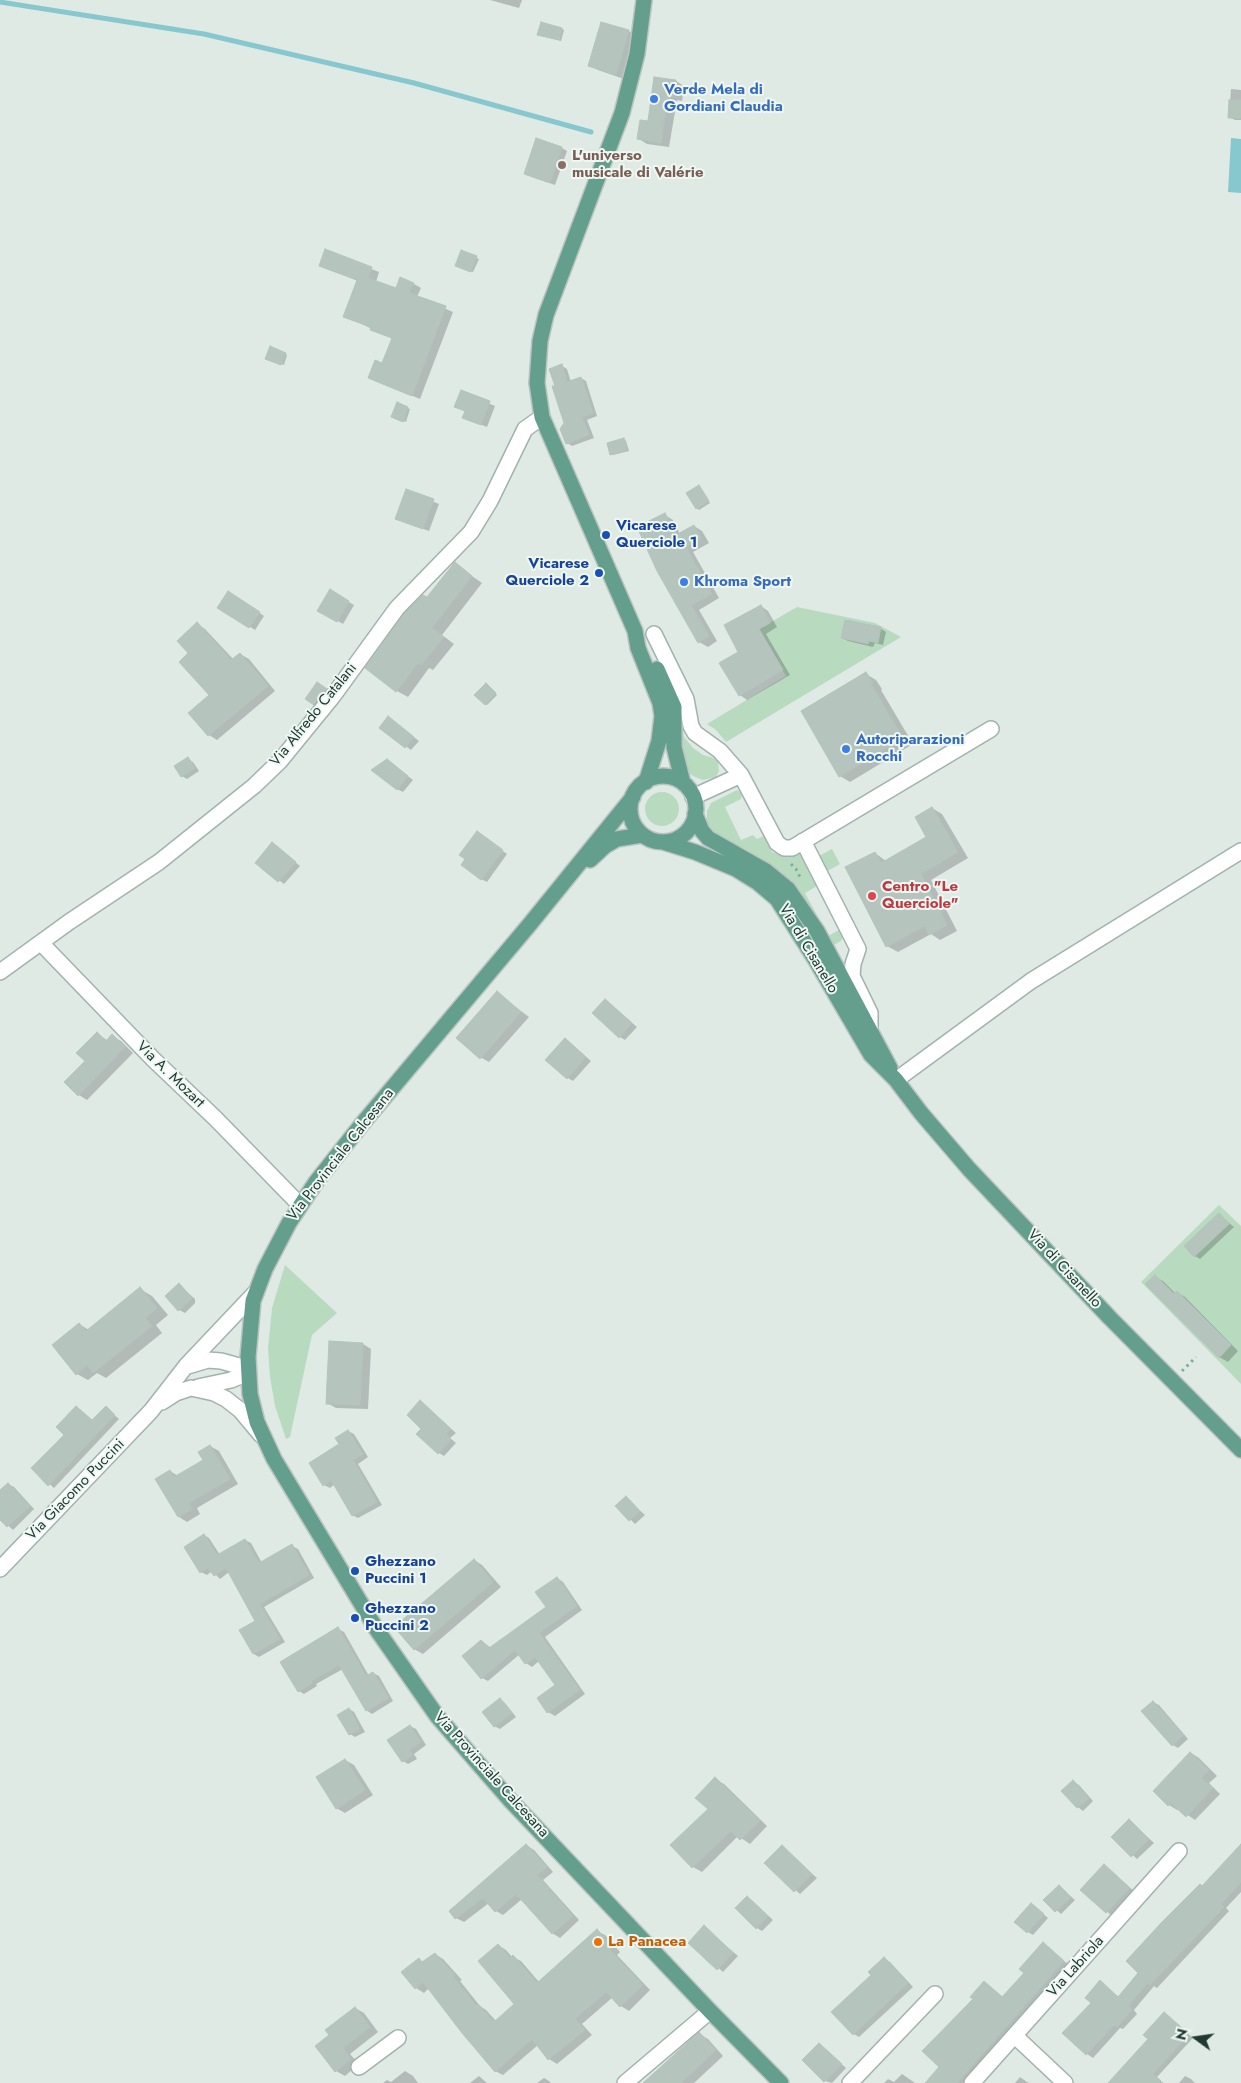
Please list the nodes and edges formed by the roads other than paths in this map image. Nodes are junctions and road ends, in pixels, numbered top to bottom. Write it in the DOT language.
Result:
graph roads {
  1 [pos="644,0"];
  2 [pos="542,418"];
  3 [pos="635,631"];
  4 [pos="654,634"];
  5 [pos="991,728"];
  6 [pos="741,775"];
  7 [pos="646,782"];
  8 [pos="683,783"];
  9 [pos="633,796"];
  10 [pos="693,798"];
  11 [pos="695,814"];
  12 [pos="642,835"];
  13 [pos="804,841"];
  14 [pos="663,842"];
  15 [pos="1241,851"];
  16 [pos="571,874"];
  17 [pos="41,943"];
  18 [pos="858,949"];
  19 [pos="815,959"];
  20 [pos="833,961"];
  21 [pos="0,972"];
  22 [pos="870,1029"];
  23 [pos="896,1080"];
  24 [pos="300,1205"];
  25 [pos="256,1292"];
  26 [pos="186,1366"];
  27 [pos="248,1373"];
  28 [pos="191,1388"];
  29 [pos="151,1411"];
  30 [pos="262,1437"];
  31 [pos="1241,1450"];
  32 [pos="0,1569"];
  33 [pos="1179,1851"];
  34 [pos="935,1994"];
  35 [pos="710,2011"];
  36 [pos="1015,2036"];
  37 [pos="398,2038"];
  38 [pos="359,2067"];
  39 [pos="626,2083"];
  40 [pos="781,2083"];
  41 [pos="850,2083"];
  42 [pos="972,2083"];
  43 [pos="1065,2083"];
  1 -- 2 [label="main road"];
  2 -- 3 [label="main road"];
  2 -- 17 [label="street, Via Alfredo Catalani"];
  3 -- 7 [label="main road"];
  3 -- 8 [label="main road"];
  4 -- 6 [label="street"];
  5 -- 13 [label="street"];
  6 -- 10 [label="street"];
  6 -- 13 [label="street"];
  7 -- 8 [label="main road"];
  7 -- 9 [label="main road"];
  8 -- 10 [label="main road"];
  9 -- 12 [label="main road"];
  9 -- 16 [label="main road, Via Provinciale Calcesana"];
  10 -- 11 [label="main road"];
  11 -- 14 [label="main road"];
  11 -- 20 [label="main road, Via di Cisanello"];
  12 -- 14 [label="main road"];
  12 -- 16 [label="main road, Via Provinciale Calcesana"];
  13 -- 18 [label="street"];
  14 -- 19 [label="main road, Via di Cisanello"];
  15 -- 23 [label="street"];
  16 -- 24 [label="main road, Via Provinciale Calcesana"];
  17 -- 21 [label="street, Via Alfredo Catalani"];
  17 -- 24 [label="street, Via A. Mozart"];
  18 -- 20 [label="street"];
  18 -- 22 [label="street"];
  19 -- 20 [label="main road"];
  19 -- 23 [label="main road, Via di Cisanello"];
  20 -- 22 [label="main road, Via di Cisanello"];
  22 -- 23 [label="main road, Via di Cisanello"];
  23 -- 31 [label="main road, Via di Cisanello"];
  24 -- 25 [label="main road, Via Provinciale Calcesana"];
  25 -- 26 [label="street, Via Giacomo Puccini"];
  25 -- 27 [label="main road, Via Provinciale Calcesana"];
  26 -- 27 [label="street"];
  26 -- 29 [label="street, Via Giacomo Puccini"];
  27 -- 28 [label="street, Via Giacomo Puccini"];
  27 -- 30 [label="main road, Via Provinciale Calcesana"];
  28 -- 29 [label="street, Via Giacomo Puccini"];
  28 -- 30 [label="street"];
  29 -- 32 [label="street, Via Giacomo Puccini"];
  30 -- 35 [label="main road, Via Provinciale Calcesana"];
  33 -- 36 [label="street, Via Labriola"];
  34 -- 41 [label="street"];
  35 -- 39 [label="street"];
  35 -- 40 [label="main road, Via Provinciale Calcesana"];
  36 -- 42 [label="street, Via Labriola"];
  36 -- 43 [label="street"];
  37 -- 38 [label="street"];
}
